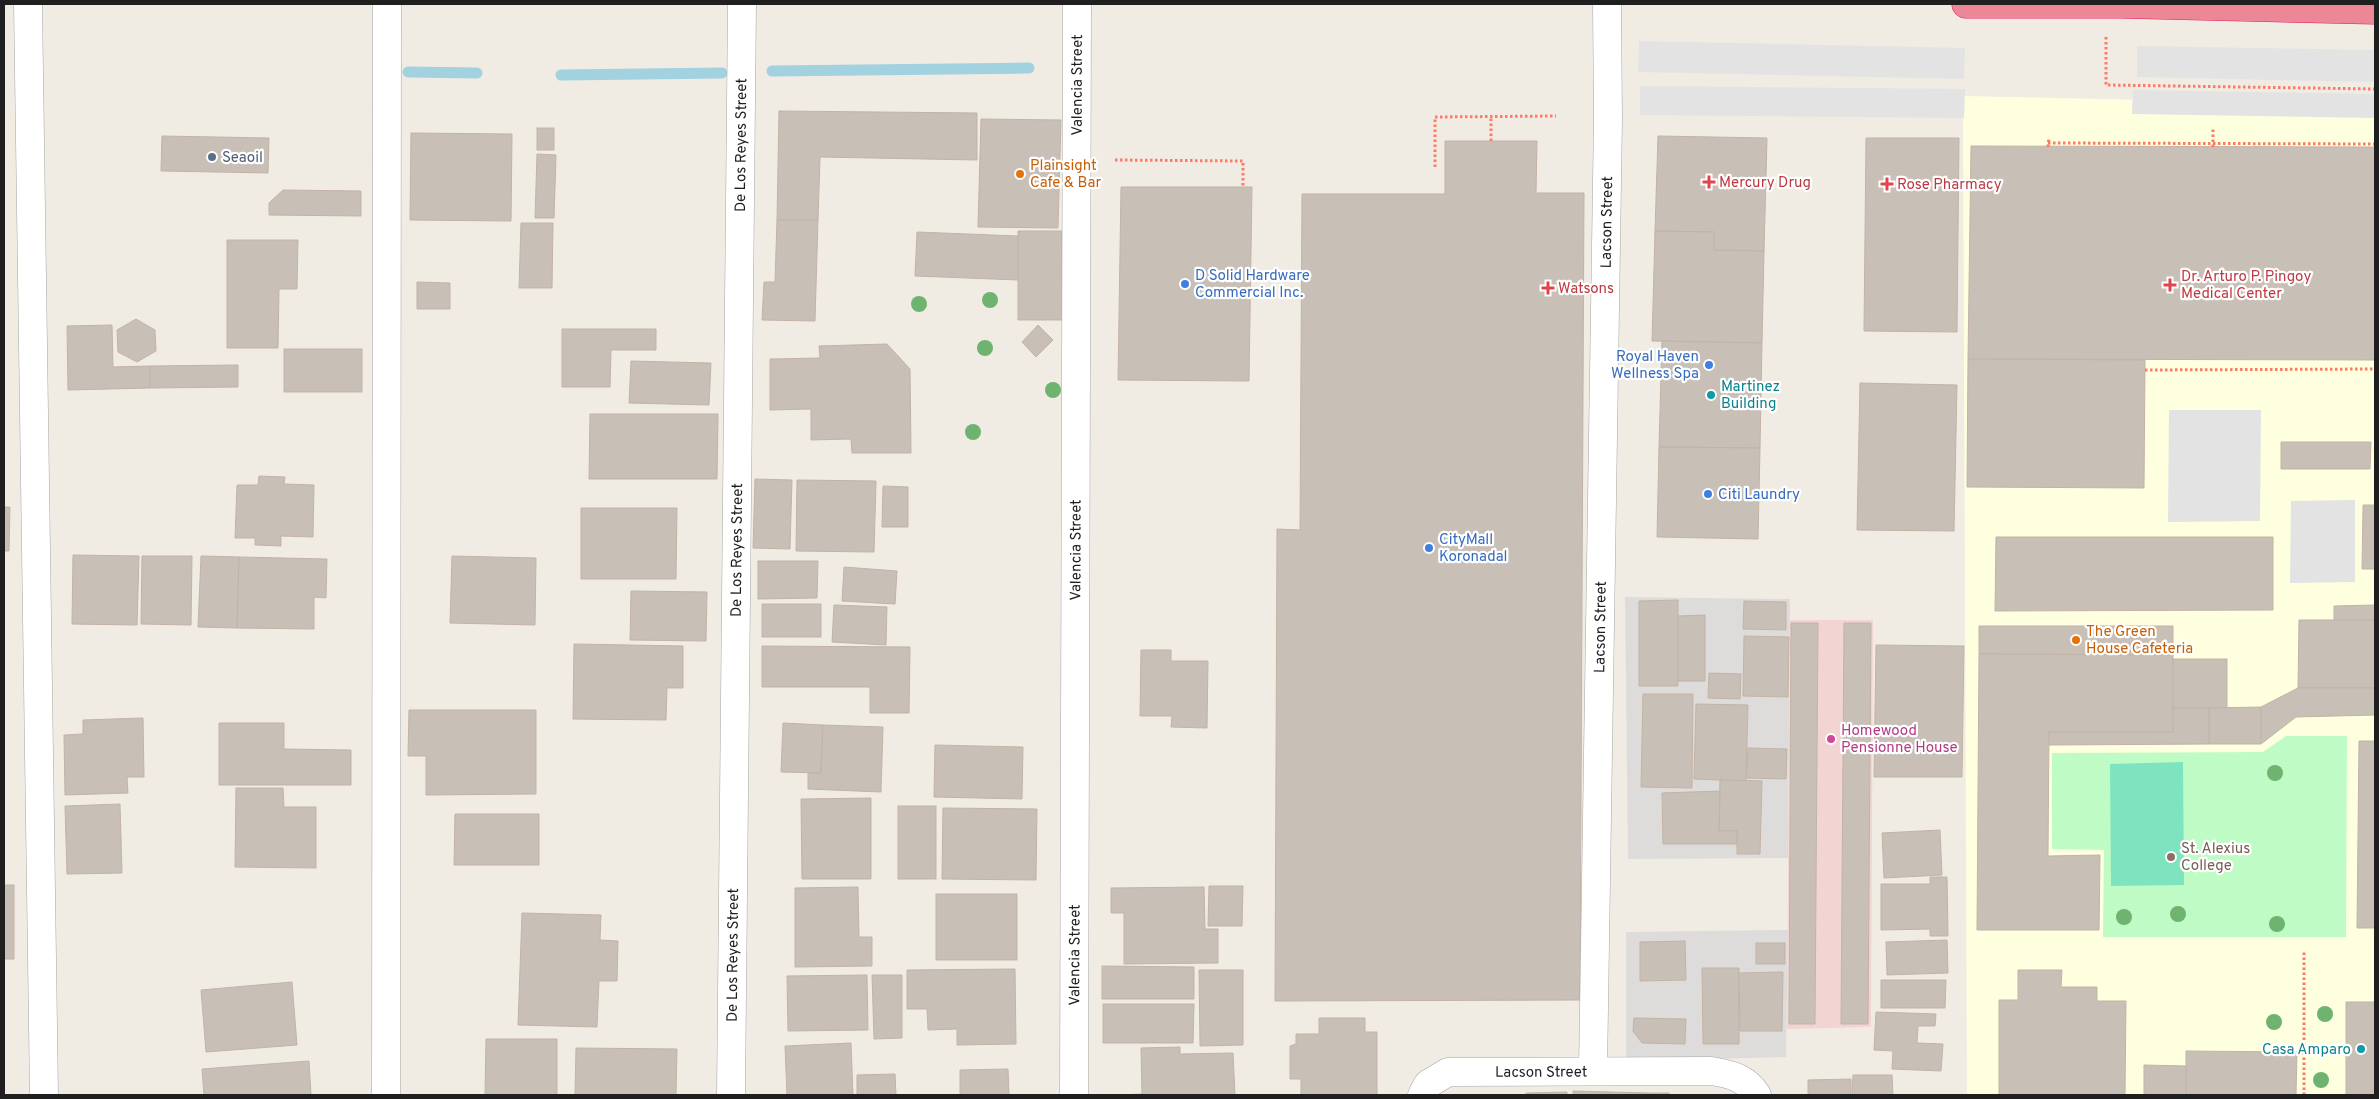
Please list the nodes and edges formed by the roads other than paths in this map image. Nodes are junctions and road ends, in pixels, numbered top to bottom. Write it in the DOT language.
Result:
graph roads {
  1 [pos="28,4"];
  2 [pos="387,4"];
  3 [pos="742,4"];
  4 [pos="1077,4"];
  5 [pos="1607,4"];
  6 [pos="1966,4"];
  7 [pos="2105,5"];
  8 [pos="2334,6"];
  9 [pos="2375,10"];
  10 [pos="1592,1071"];
  11 [pos="44,1095"];
  12 [pos="386,1095"];
  13 [pos="731,1095"];
  14 [pos="1074,1095"];
  15 [pos="1422,1095"];
  16 [pos="1757,1095"];
  1 -- 11 [label="street"];
  2 -- 12 [label="street"];
  3 -- 13 [label="street, De Los Reyes Street"];
  4 -- 14 [label="street, Valencia Street"];
  5 -- 10 [label="street, Lacson Street"];
  6 -- 7 [label="highway"];
  7 -- 8 [label="highway"];
  8 -- 9 [label="highway"];
  10 -- 15 [label="street, Lacson Street"];
  10 -- 16 [label="street"];
}
